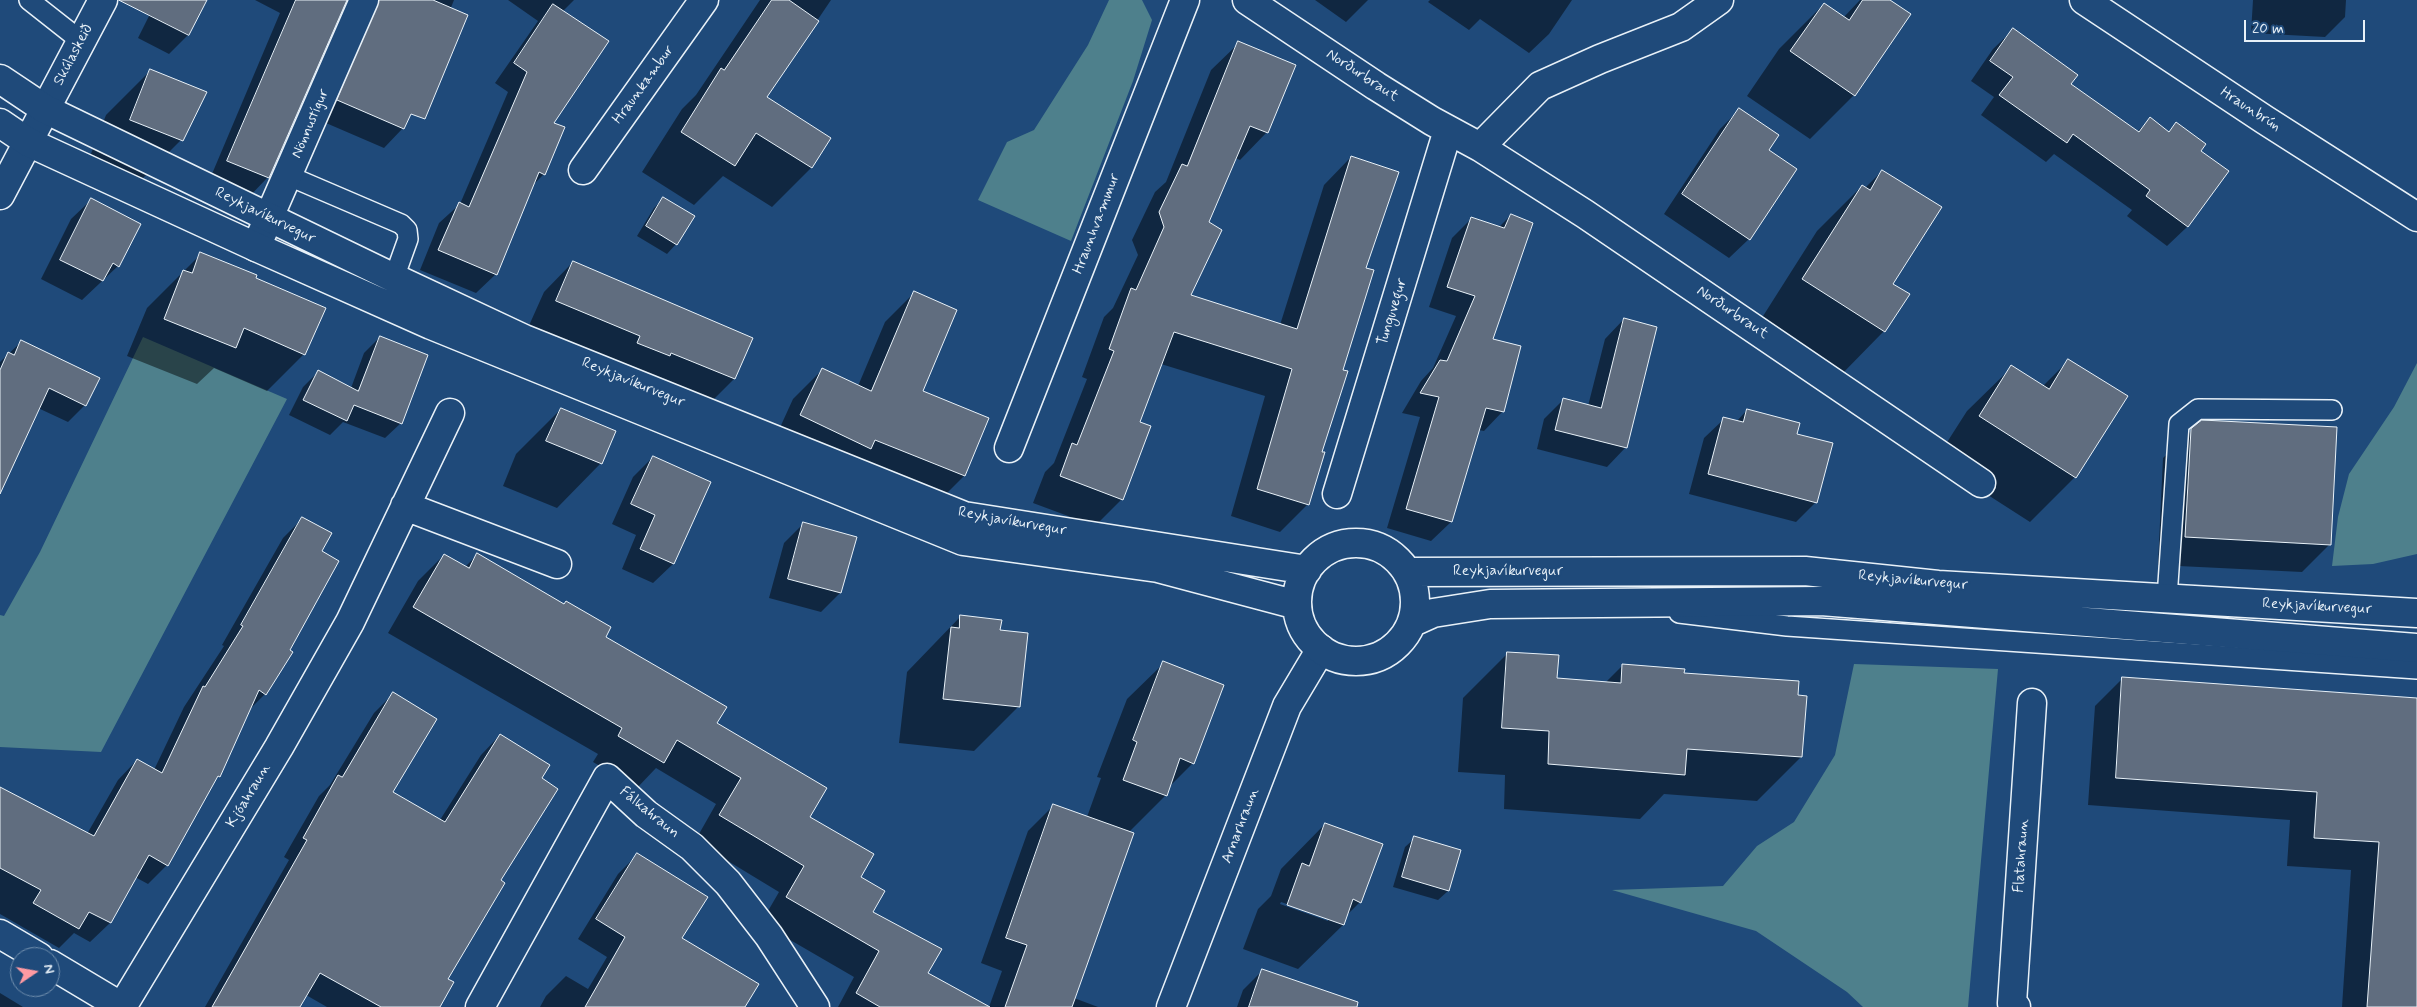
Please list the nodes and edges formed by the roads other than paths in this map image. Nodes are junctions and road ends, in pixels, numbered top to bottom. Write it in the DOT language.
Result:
graph roads {
  1 [pos="30,0"];
  2 [pos="103,0"];
  3 [pos="364,0"];
  4 [pos="704,0"];
  5 [pos="1185,0"];
  6 [pos="1247,0"];
  7 [pos="1719,0"];
  8 [pos="2084,0"];
  9 [pos="81,41"];
  10 [pos="0,79"];
  11 [pos="45,109"];
  12 [pos="0,123"];
  13 [pos="1448,130"];
  14 [pos="28,142"];
  15 [pos="1480,147"];
  16 [pos="583,170"];
  17 [pos="288,176"];
  18 [pos="0,196"];
  19 [pos="2417,217"];
  20 [pos="270,218"];
  21 [pos="256,247"];
  22 [pos="394,278"];
  23 [pos="2332,410"];
  24 [pos="450,413"];
  25 [pos="1009,448"];
  26 [pos="1981,483"];
  27 [pos="1337,494"];
  28 [pos="405,506"];
  29 [pos="557,564"];
  30 [pos="1307,570"];
  31 [pos="1408,572"];
  32 [pos="2168,598"];
  33 [pos="1601,603"];
  34 [pos="1297,606"];
  35 [pos="2417,613"];
  36 [pos="1413,622"];
  37 [pos="2417,648"];
  38 [pos="1321,649"];
  39 [pos="2417,669"];
  40 [pos="2032,703"];
  41 [pos="0,934"];
  42 [pos="22,947"];
  43 [pos="60,970"];
  44 [pos="480,1007"];
  45 [pos="814,1007"];
  46 [pos="1171,1007"];
  47 [pos="2016,1007"];
  1 -- 9 [label="lane"];
  2 -- 9 [label="street, Skúlaskeið"];
  3 -- 17 [label="street, Nönnustígur"];
  4 -- 16 [label="street, Hraunkambur"];
  5 -- 25 [label="street, Hraunhvammur"];
  6 -- 13 [label="street, Norðurbraut"];
  7 -- 15 [label="street"];
  8 -- 19 [label="street, Hraunbrún"];
  9 -- 11 [label="street, Skúlaskeið"];
  10 -- 11 [label="street, Reykjavíkurvegur"];
  11 -- 14 [label="street, Skúlaskeið"];
  11 -- 20 [label="street, Reykjavíkurvegur"];
  12 -- 14 [label="street, Reykjavíkurvegur"];
  13 -- 15 [label="street, Norðurbraut"];
  13 -- 27 [label="street, Tunguvegur"];
  14 -- 18 [label="street, Skúlaskeið"];
  14 -- 21 [label="street, Reykjavíkurvegur"];
  15 -- 26 [label="street, Norðurbraut"];
  17 -- 20 [label="street, Nönnustígur"];
  17 -- 22 [label="lane"];
  20 -- 21 [label="street, Nönnustígur"];
  20 -- 22 [label="street, Reykjavíkurvegur"];
  21 -- 34 [label="street, Reykjavíkurvegur"];
  22 -- 30 [label="street, Reykjavíkurvegur"];
  23 -- 32 [label="lane"];
  24 -- 28 [label="street, Kjóahraun"];
  28 -- 29 [label="street"];
  28 -- 43 [label="street, Kjóahraun"];
  30 -- 31 [label="street"];
  30 -- 34 [label="street"];
  31 -- 32 [label="street, Reykjavíkurvegur"];
  31 -- 36 [label="street"];
  32 -- 35 [label="street, Reykjavíkurvegur"];
  33 -- 36 [label="street, Reykjavíkurvegur"];
  33 -- 37 [label="street, Reykjavíkurvegur"];
  33 -- 39 [label="lane"];
  34 -- 38 [label="street"];
  36 -- 38 [label="street"];
  38 -- 46 [label="street, Arnarhraun"];
  40 -- 47 [label="street, Flatahraun"];
  41 -- 42 [label="street"];
  44 -- 45 [label="street, Fálkahraun"];
}
